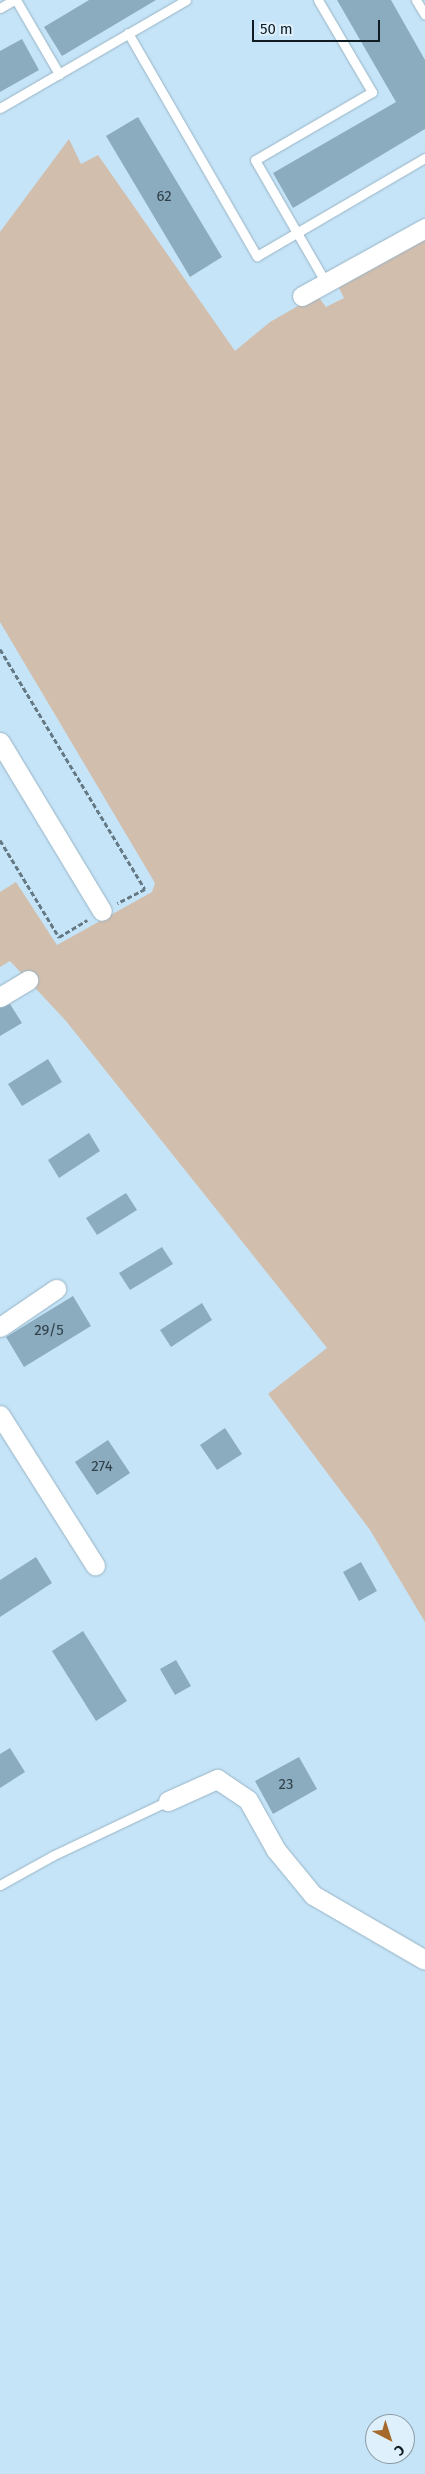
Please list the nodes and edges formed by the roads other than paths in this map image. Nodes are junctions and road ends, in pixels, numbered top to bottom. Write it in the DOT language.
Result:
graph roads {
  1 [pos="15,0"];
  2 [pos="186,0"];
  3 [pos="318,0"];
  4 [pos="416,0"];
  5 [pos="0,8"];
  6 [pos="425,15"];
  7 [pos="128,33"];
  8 [pos="59,74"];
  9 [pos="0,108"];
  10 [pos="425,158"];
  11 [pos="425,228"];
  12 [pos="297,232"];
  13 [pos="326,283"];
  14 [pos="302,296"];
  15 [pos="0,742"];
  16 [pos="102,911"];
  17 [pos="28,980"];
  18 [pos="0,997"];
  19 [pos="56,1289"];
  20 [pos="0,1327"];
  21 [pos="0,1415"];
  22 [pos="95,1565"];
  23 [pos="168,1801"];
  24 [pos="0,1885"];
  25 [pos="425,1960"];
  1 -- 5 [label="lane"];
  1 -- 8 [label="lane"];
  2 -- 7 [label="lane"];
  3 -- 12 [label="lane"];
  4 -- 6 [label="lane"];
  7 -- 8 [label="lane"];
  7 -- 12 [label="lane"];
  8 -- 9 [label="lane"];
  10 -- 12 [label="lane"];
  11 -- 13 [label="street"];
  12 -- 13 [label="lane"];
  13 -- 14 [label="street"];
  15 -- 16 [label="street"];
  17 -- 18 [label="street"];
  19 -- 20 [label="street"];
  21 -- 22 [label="street"];
  23 -- 24 [label="lane"];
  23 -- 25 [label="street"];
}
